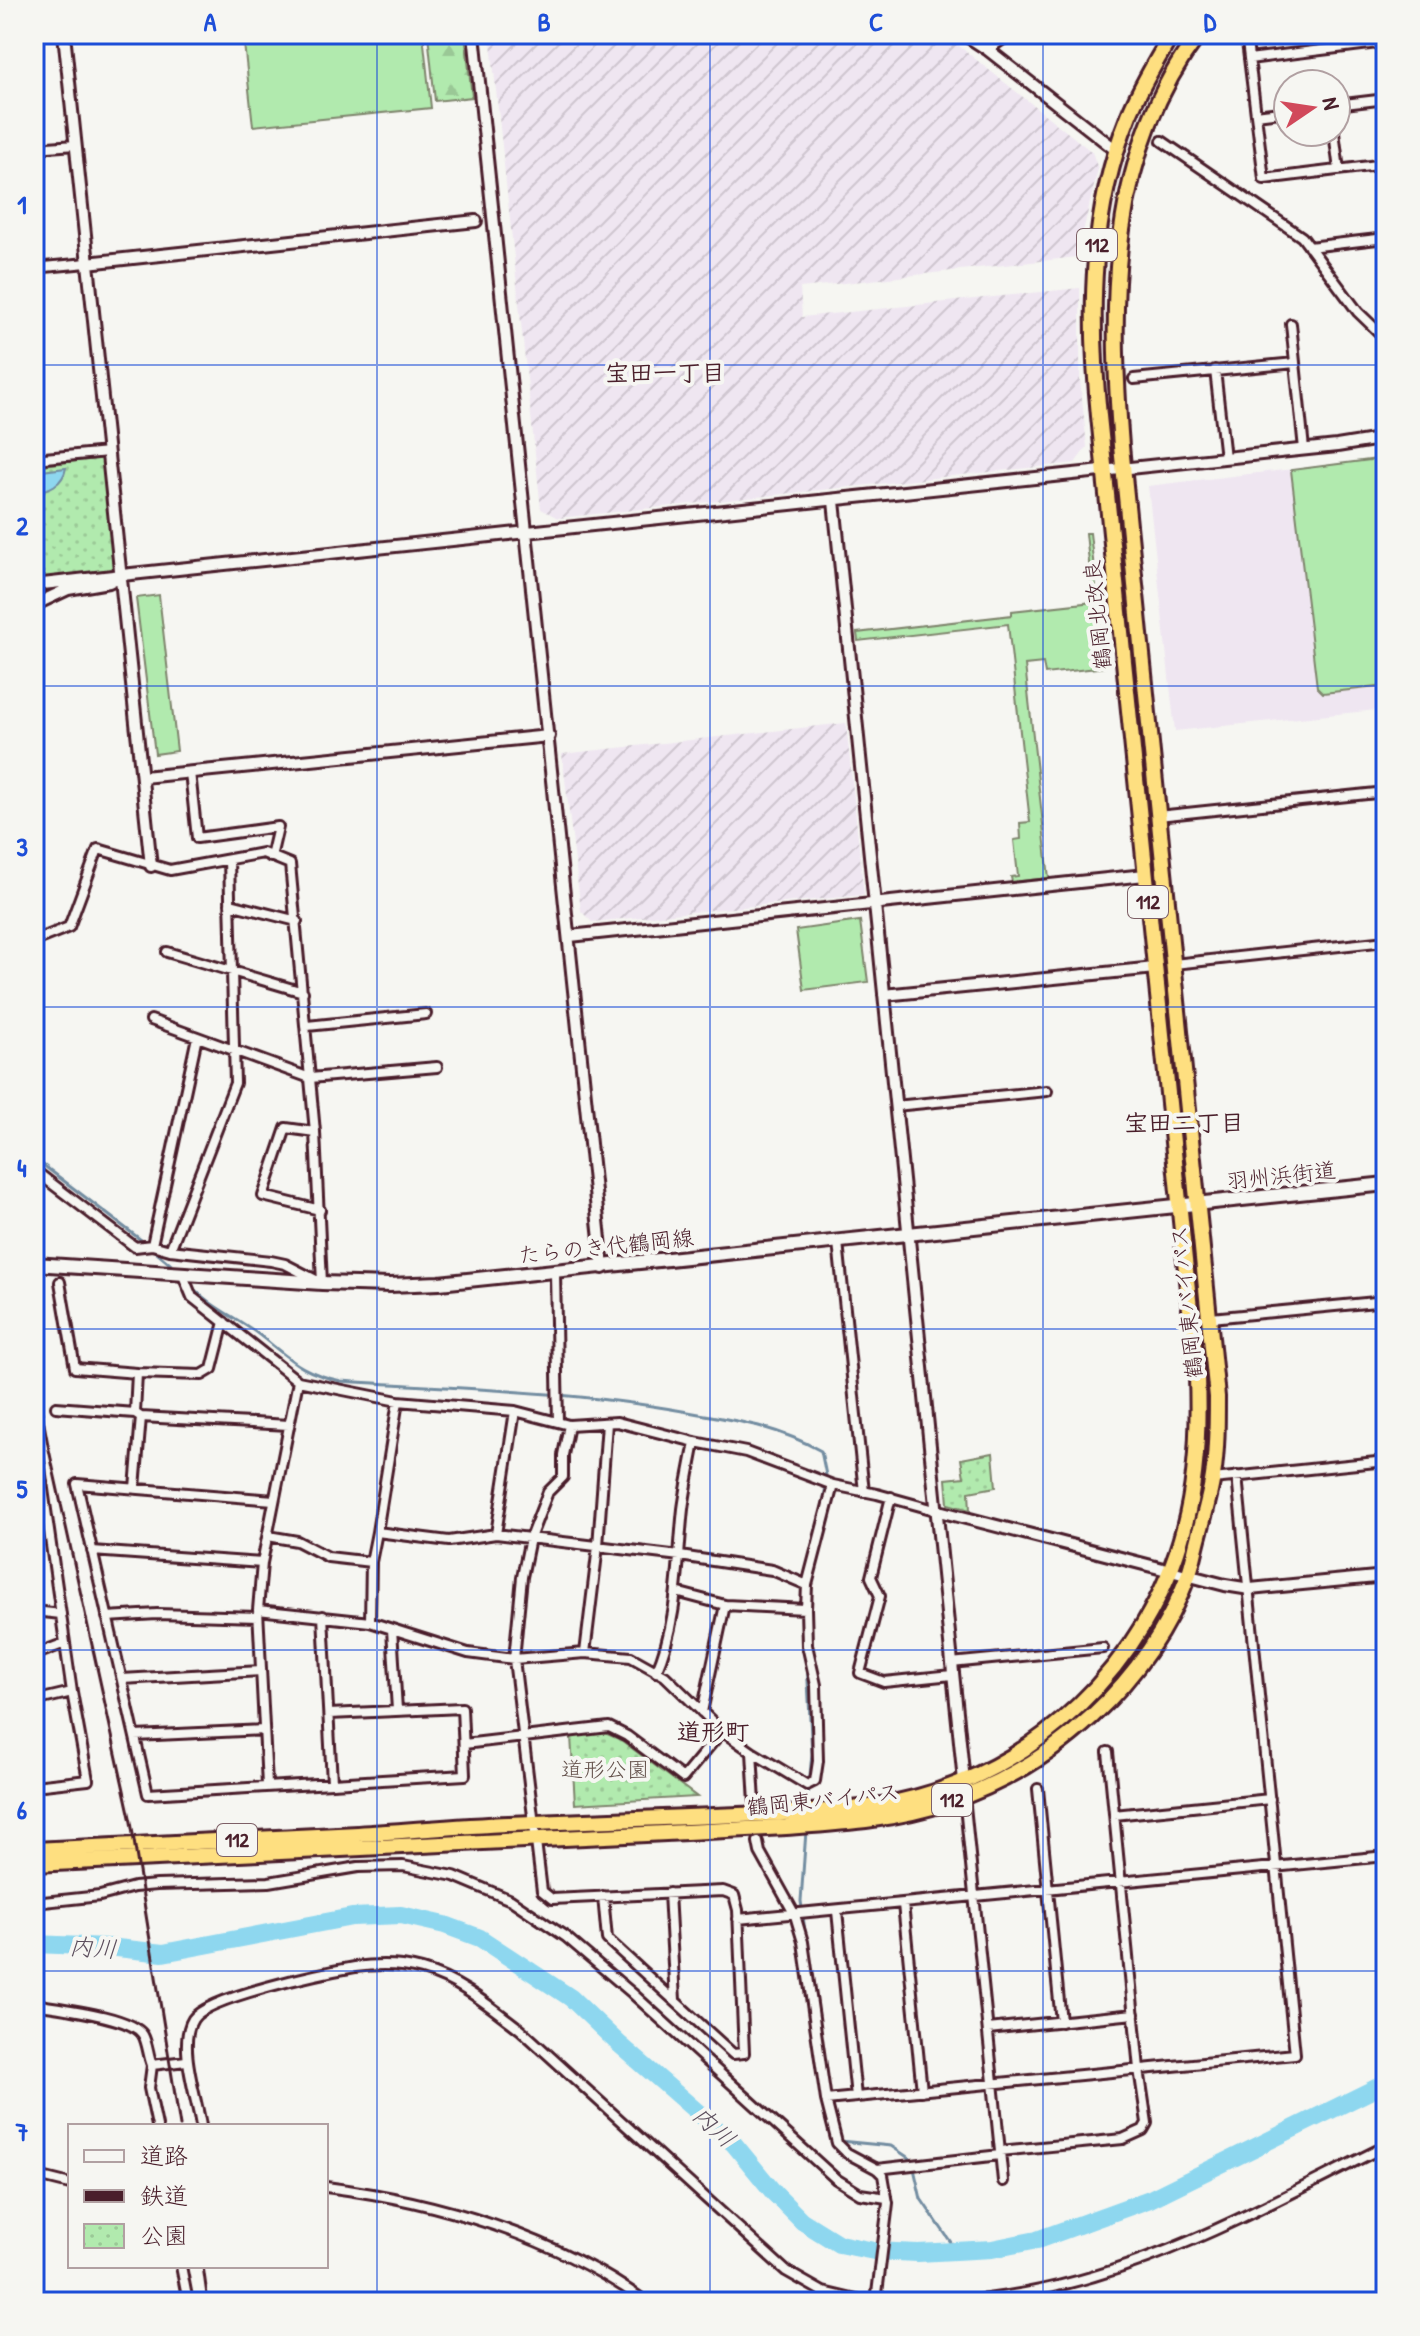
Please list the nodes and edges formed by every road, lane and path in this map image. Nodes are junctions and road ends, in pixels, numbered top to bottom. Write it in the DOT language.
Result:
graph roads {
  1 [pos="64,34"];
  2 [pos="474,34"];
  3 [pos="964,34"];
  4 [pos="1009,34"];
  5 [pos="1172,34"];
  6 [pos="1199,34"];
  7 [pos="1246,34"];
  8 [pos="1386,42"];
  9 [pos="987,49"];
  10 [pos="1249,59"];
  11 [pos="1386,99"];
  12 [pos="1352,103"];
  13 [pos="1272,113"];
  14 [pos="1256,115"];
  15 [pos="1162,141"];
  16 [pos="76,145"];
  17 [pos="34,148"];
  18 [pos="1336,148"];
  19 [pos="1116,150"];
  20 [pos="1386,164"];
  21 [pos="1339,170"];
  22 [pos="476,221"];
  23 [pos="1386,238"];
  24 [pos="1309,247"];
  25 [pos="87,263"];
  26 [pos="34,268"];
  27 [pos="1291,324"];
  28 [pos="1386,339"];
  29 [pos="1295,363"];
  30 [pos="1215,370"];
  31 [pos="1134,379"];
  32 [pos="1386,438"];
  33 [pos="1304,449"];
  34 [pos="108,452"];
  35 [pos="1225,458"];
  36 [pos="34,459"];
  37 [pos="1124,469"];
  38 [pos="1105,471"];
  39 [pos="834,501"];
  40 [pos="527,531"];
  41 [pos="122,575"];
  42 [pos="34,585"];
  43 [pos="34,605"];
  44 [pos="549,736"];
  45 [pos="190,772"];
  46 [pos="143,777"];
  47 [pos="1386,792"];
  48 [pos="1158,816"];
  49 [pos="271,857"];
  50 [pos="229,860"];
  51 [pos="151,866"];
  52 [pos="1145,875"];
  53 [pos="875,903"];
  54 [pos="230,904"];
  55 [pos="297,921"];
  56 [pos="570,936"];
  57 [pos="34,941"];
  58 [pos="1386,941"];
  59 [pos="167,952"];
  60 [pos="1174,964"];
  61 [pos="1155,968"];
  62 [pos="232,972"];
  63 [pos="303,992"];
  64 [pos="884,995"];
  65 [pos="426,1014"];
  66 [pos="151,1020"];
  67 [pos="307,1026"];
  68 [pos="197,1037"];
  69 [pos="234,1051"];
  70 [pos="437,1067"];
  71 [pos="310,1078"];
  72 [pos="1047,1091"];
  73 [pos="895,1106"];
  74 [pos="315,1132"];
  75 [pos="34,1170"];
  76 [pos="1386,1184"];
  77 [pos="1198,1203"];
  78 [pos="1181,1206"];
  79 [pos="320,1210"];
  80 [pos="908,1234"];
  81 [pos="838,1242"];
  82 [pos="152,1245"];
  83 [pos="170,1250"];
  84 [pos="34,1264"];
  85 [pos="603,1268"];
  86 [pos="182,1273"];
  87 [pos="555,1273"];
  88 [pos="60,1282"];
  89 [pos="322,1283"];
  90 [pos="1386,1301"];
  91 [pos="1211,1318"];
  92 [pos="224,1322"];
  93 [pos="137,1373"];
  94 [pos="298,1381"];
  95 [pos="398,1401"];
  96 [pos="56,1407"];
  97 [pos="515,1411"];
  98 [pos="138,1415"];
  99 [pos="558,1422"];
  100 [pos="607,1423"];
  101 [pos="289,1425"];
  102 [pos="569,1425"];
  103 [pos="34,1426"];
  104 [pos="695,1442"];
  105 [pos="1386,1461"];
  106 [pos="37,1474"];
  107 [pos="1237,1476"];
  108 [pos="1213,1479"];
  109 [pos="833,1485"];
  110 [pos="135,1488"];
  111 [pos="864,1492"];
  112 [pos="891,1497"];
  113 [pos="274,1500"];
  114 [pos="935,1510"];
  115 [pos="377,1532"];
  116 [pos="496,1534"];
  117 [pos="268,1536"];
  118 [pos="530,1538"];
  119 [pos="598,1546"];
  120 [pos="92,1551"];
  121 [pos="680,1556"];
  122 [pos="371,1562"];
  123 [pos="262,1563"];
  124 [pos="1170,1569"];
  125 [pos="1189,1575"];
  126 [pos="1386,1576"];
  127 [pos="807,1585"];
  128 [pos="1250,1589"];
  129 [pos="676,1592"];
  130 [pos="725,1605"];
  131 [pos="806,1609"];
  132 [pos="34,1611"];
  133 [pos="61,1614"];
  134 [pos="258,1614"];
  135 [pos="323,1616"];
  136 [pos="107,1617"];
  137 [pos="370,1622"];
  138 [pos="392,1629"];
  139 [pos="65,1643"];
  140 [pos="1103,1648"];
  141 [pos="585,1653"];
  142 [pos="34,1655"];
  143 [pos="514,1659"];
  144 [pos="951,1663"];
  145 [pos="261,1671"];
  146 [pos="656,1672"];
  147 [pos="952,1675"];
  148 [pos="122,1679"];
  149 [pos="72,1692"];
  150 [pos="34,1701"];
  151 [pos="397,1710"];
  152 [pos="702,1712"];
  153 [pos="329,1714"];
  154 [pos="264,1730"];
  155 [pos="722,1731"];
  156 [pos="135,1736"];
  157 [pos="522,1736"];
  158 [pos="464,1744"];
  159 [pos="752,1752"];
  160 [pos="1108,1752"];
  161 [pos="332,1782"];
  162 [pos="267,1785"];
  163 [pos="34,1786"];
  164 [pos="964,1788"];
  165 [pos="1038,1789"];
  166 [pos="1270,1799"];
  167 [pos="755,1803"];
  168 [pos="1114,1815"];
  169 [pos="534,1823"];
  170 [pos="536,1841"];
  171 [pos="758,1842"];
  172 [pos="34,1850"];
  173 [pos="1386,1856"];
  174 [pos="34,1864"];
  175 [pos="1276,1867"];
  176 [pos="1120,1883"];
  177 [pos="1048,1890"];
  178 [pos="669,1893"];
  179 [pos="603,1896"];
  180 [pos="974,1897"];
  181 [pos="34,1903"];
  182 [pos="903,1904"];
  183 [pos="837,1911"];
  184 [pos="795,1915"];
  185 [pos="738,1919"];
  186 [pos="675,2001"];
  187 [pos="34,2004"];
  188 [pos="1134,2014"];
  189 [pos="1061,2022"];
  190 [pos="988,2029"];
  191 [pos="186,2061"];
  192 [pos="152,2065"];
  193 [pos="1139,2069"];
  194 [pos="993,2084"];
  195 [pos="922,2091"];
  196 [pos="856,2097"];
  197 [pos="826,2100"];
  198 [pos="157,2124"];
  199 [pos="201,2124"];
  200 [pos="1386,2146"];
  201 [pos="1000,2153"];
  202 [pos="877,2169"];
  203 [pos="34,2175"];
  204 [pos="68,2177"];
  205 [pos="53,2179"];
  206 [pos="1003,2181"];
  207 [pos="68,2183"];
  208 [pos="328,2187"];
  209 [pos="888,2200"];
  210 [pos="181,2268"];
  211 [pos="188,2302"];
  212 [pos="646,2302"];
  213 [pos="865,2302"];
  214 [pos="876,2302"];
  215 [pos="954,2302"];
  1 -- 16 [label="street"];
  2 -- 40 [label="street"];
  3 -- 9 [label="street"];
  4 -- 9 [label="street"];
  5 -- 19 [label="highway, 鶴岡北改良 / 112"];
  6 -- 37 [label="highway, 鶴岡北改良 / 112"];
  7 -- 10 [label="street"];
  8 -- 10 [label="street"];
  9 -- 19 [label="street"];
  10 -- 14 [label="street"];
  11 -- 12 [label="street"];
  13 -- 14 [label="street"];
  14 -- 21 [label="street"];
  15 -- 24 [label="street"];
  16 -- 17 [label="street"];
  16 -- 25 [label="street"];
  18 -- 21 [label="street"];
  19 -- 38 [label="highway, 鶴岡北改良 / 112"];
  20 -- 21 [label="street"];
  22 -- 25 [label="street"];
  23 -- 24 [label="street"];
  24 -- 28 [label="street"];
  25 -- 26 [label="street"];
  25 -- 34 [label="street"];
  27 -- 29 [label="street"];
  29 -- 30 [label="street"];
  29 -- 33 [label="street"];
  30 -- 31 [label="street"];
  30 -- 35 [label="street"];
  32 -- 33 [label="street"];
  33 -- 35 [label="street"];
  34 -- 36 [label="street"];
  34 -- 41 [label="street"];
  35 -- 37 [label="street"];
  37 -- 38 [label="street"];
  37 -- 48 [label="highway, 鶴岡北改良 / 112"];
  38 -- 39 [label="street"];
  38 -- 52 [label="highway, 鶴岡北改良 / 112"];
  39 -- 40 [label="street"];
  39 -- 53 [label="street"];
  40 -- 41 [label="street"];
  40 -- 44 [label="street"];
  41 -- 42 [label="street"];
  41 -- 43 [label="street"];
  41 -- 46 [label="street"];
  44 -- 45 [label="street"];
  44 -- 56 [label="street"];
  45 -- 46 [label="street"];
  45 -- 49 [label="street"];
  46 -- 51 [label="street"];
  47 -- 48 [label="street"];
  48 -- 60 [label="highway, 鶴岡北改良 / 112"];
  49 -- 50 [label="street"];
  49 -- 55 [label="street"];
  50 -- 51 [label="street"];
  50 -- 54 [label="street"];
  51 -- 57 [label="street"];
  52 -- 53 [label="street"];
  52 -- 61 [label="highway, 鶴岡北改良 / 112"];
  53 -- 56 [label="street"];
  53 -- 64 [label="street"];
  54 -- 55 [label="street"];
  54 -- 62 [label="street"];
  55 -- 63 [label="street"];
  56 -- 85 [label="street"];
  58 -- 60 [label="street"];
  59 -- 62 [label="street"];
  60 -- 77 [label="highway, 鶴岡北改良 / 112"];
  61 -- 64 [label="street"];
  61 -- 78 [label="highway, 鶴岡北改良 / 112"];
  62 -- 63 [label="street"];
  62 -- 69 [label="street"];
  63 -- 67 [label="street"];
  64 -- 73 [label="street"];
  65 -- 67 [label="street"];
  66 -- 68 [label="street"];
  67 -- 71 [label="street"];
  68 -- 69 [label="street"];
  68 -- 82 [label="street"];
  69 -- 71 [label="street"];
  69 -- 83 [label="street"];
  70 -- 71 [label="street"];
  71 -- 74 [label="street"];
  72 -- 73 [label="street"];
  73 -- 80 [label="street"];
  74 -- 79 [label="street"];
  74 -- 79 [label="street"];
  75 -- 82 [label="street"];
  76 -- 77 [label="main road, 羽州浜街道"];
  77 -- 78 [label="main road, 羽州浜街道"];
  77 -- 91 [label="highway, 鶴岡東バイパス / 112"];
  78 -- 80 [label="main road, たらのき代鶴岡線"];
  78 -- 124 [label="highway, 鶴岡東バイパス / 112"];
  79 -- 89 [label="street"];
  80 -- 81 [label="main road, たらのき代鶴岡線"];
  80 -- 114 [label="street"];
  81 -- 85 [label="main road, たらのき代鶴岡線"];
  81 -- 111 [label="street"];
  82 -- 83 [label="street"];
  83 -- 89 [label="street"];
  84 -- 86 [label="main road, たらのき代鶴岡線"];
  85 -- 87 [label="main road, たらのき代鶴岡線"];
  86 -- 89 [label="main road, たらのき代鶴岡線"];
  86 -- 92 [label="street"];
  87 -- 89 [label="main road, たらのき代鶴岡線"];
  87 -- 99 [label="street"];
  88 -- 93 [label="street"];
  90 -- 91 [label="street"];
  91 -- 108 [label="highway, 鶴岡東バイパス / 112"];
  92 -- 93 [label="street"];
  92 -- 94 [label="street"];
  93 -- 98 [label="street"];
  94 -- 95 [label="street"];
  94 -- 101 [label="street"];
  95 -- 97 [label="street"];
  95 -- 115 [label="street"];
  96 -- 98 [label="street"];
  97 -- 99 [label="street"];
  97 -- 116 [label="street"];
  98 -- 101 [label="street"];
  98 -- 110 [label="street"];
  99 -- 102 [label="street"];
  100 -- 102 [label="street"];
  100 -- 104 [label="street"];
  100 -- 119 [label="street"];
  101 -- 113 [label="street"];
  102 -- 118 [label="street"];
  103 -- 106 [label="street"];
  104 -- 109 [label="street"];
  104 -- 121 [label="street"];
  105 -- 107 [label="street"];
  106 -- 133 [label="street"];
  107 -- 108 [label="street"];
  107 -- 128 [label="street"];
  108 -- 125 [label="highway, 鶴岡東バイパス / 112"];
  109 -- 111 [label="street"];
  109 -- 127 [label="street"];
  110 -- 113 [label="street"];
  110 -- 120 [label="street"];
  111 -- 112 [label="street"];
  112 -- 114 [label="street"];
  112 -- 147 [label="street"];
  113 -- 117 [label="street"];
  114 -- 124 [label="street"];
  114 -- 144 [label="street"];
  115 -- 116 [label="street"];
  115 -- 122 [label="street"];
  116 -- 118 [label="street"];
  117 -- 122 [label="street"];
  117 -- 123 [label="street"];
  118 -- 119 [label="street"];
  118 -- 143 [label="street"];
  119 -- 121 [label="street"];
  119 -- 141 [label="street"];
  120 -- 123 [label="street"];
  120 -- 136 [label="street"];
  121 -- 127 [label="street"];
  121 -- 129 [label="street"];
  122 -- 137 [label="street"];
  123 -- 134 [label="street"];
  124 -- 125 [label="street"];
  124 -- 164 [label="highway, 鶴岡東バイパス / 112"];
  125 -- 128 [label="street"];
  125 -- 164 [label="highway, 鶴岡東バイパス / 112"];
  126 -- 128 [label="street"];
  127 -- 131 [label="street"];
  128 -- 166 [label="street"];
  129 -- 130 [label="street"];
  129 -- 146 [label="street"];
  130 -- 131 [label="street"];
  130 -- 152 [label="street"];
  131 -- 159 [label="street"];
  132 -- 133 [label="street"];
  133 -- 139 [label="street"];
  134 -- 135 [label="street"];
  134 -- 136 [label="street"];
  134 -- 145 [label="street"];
  135 -- 137 [label="street"];
  135 -- 153 [label="street"];
  136 -- 148 [label="street"];
  137 -- 138 [label="street"];
  138 -- 143 [label="street"];
  138 -- 151 [label="street"];
  139 -- 142 [label="street"];
  139 -- 149 [label="street"];
  140 -- 144 [label="street"];
  141 -- 143 [label="street"];
  141 -- 146 [label="street"];
  143 -- 157 [label="street"];
  144 -- 147 [label="street"];
  145 -- 148 [label="street"];
  145 -- 154 [label="street"];
  146 -- 152 [label="street"];
  147 -- 164 [label="street"];
  148 -- 156 [label="street"];
  149 -- 150 [label="street"];
  149 -- 163 [label="street"];
  151 -- 153 [label="street"];
  151 -- 158 [label="street"];
  152 -- 155 [label="street"];
  153 -- 161 [label="street"];
  154 -- 156 [label="street"];
  154 -- 162 [label="street"];
  155 -- 157 [label="street"];
  155 -- 159 [label="street"];
  156 -- 162 [label="street"];
  157 -- 158 [label="street"];
  157 -- 169 [label="street"];
  158 -- 161 [label="street"];
  159 -- 167 [label="street"];
  160 -- 168 [label="street"];
  161 -- 162 [label="street"];
  164 -- 169 [label="highway, 鶴岡東バイパス / 112"];
  164 -- 170 [label="highway, 鶴岡東バイパス / 112"];
  164 -- 180 [label="street"];
  165 -- 177 [label="street"];
  166 -- 168 [label="street"];
  166 -- 175 [label="street"];
  168 -- 176 [label="street"];
  169 -- 170 [label="street"];
  169 -- 172 [label="highway, 鶴岡東バイパス / 112"];
  170 -- 174 [label="highway, 鶴岡東バイパス / 112"];
  170 -- 179 [label="street"];
  171 -- 184 [label="street"];
  173 -- 175 [label="street"];
  175 -- 176 [label="street"];
  175 -- 193 [label="street"];
  176 -- 177 [label="street"];
  176 -- 188 [label="street"];
  177 -- 180 [label="street"];
  177 -- 189 [label="street"];
  178 -- 179 [label="street"];
  178 -- 185 [label="street"];
  178 -- 186 [label="street"];
  179 -- 186 [label="street"];
  180 -- 182 [label="street"];
  180 -- 190 [label="street"];
  181 -- 209 [label="street"];
  182 -- 183 [label="street"];
  182 -- 195 [label="street"];
  183 -- 184 [label="street"];
  183 -- 196 [label="street"];
  184 -- 185 [label="street"];
  184 -- 197 [label="street"];
  185 -- 186 [label="street"];
  187 -- 192 [label="street"];
  188 -- 189 [label="street"];
  188 -- 193 [label="street"];
  189 -- 190 [label="street"];
  190 -- 194 [label="street"];
  191 -- 192 [label="street"];
  191 -- 199 [label="street"];
  191 -- 213 [label="street"];
  192 -- 198 [label="street"];
  193 -- 194 [label="street"];
  193 -- 201 [label="street"];
  194 -- 195 [label="street"];
  194 -- 201 [label="street"];
  195 -- 196 [label="street"];
  196 -- 197 [label="street"];
  197 -- 202 [label="street"];
  200 -- 215 [label="street"];
  201 -- 202 [label="street"];
  201 -- 206 [label="street"];
  202 -- 209 [label="street"];
  203 -- 205 [label="street"];
  204 -- 205 [label="street"];
  205 -- 207 [label="street"];
  208 -- 212 [label="street"];
  209 -- 214 [label="street"];
  210 -- 211 [label="street"];
}
